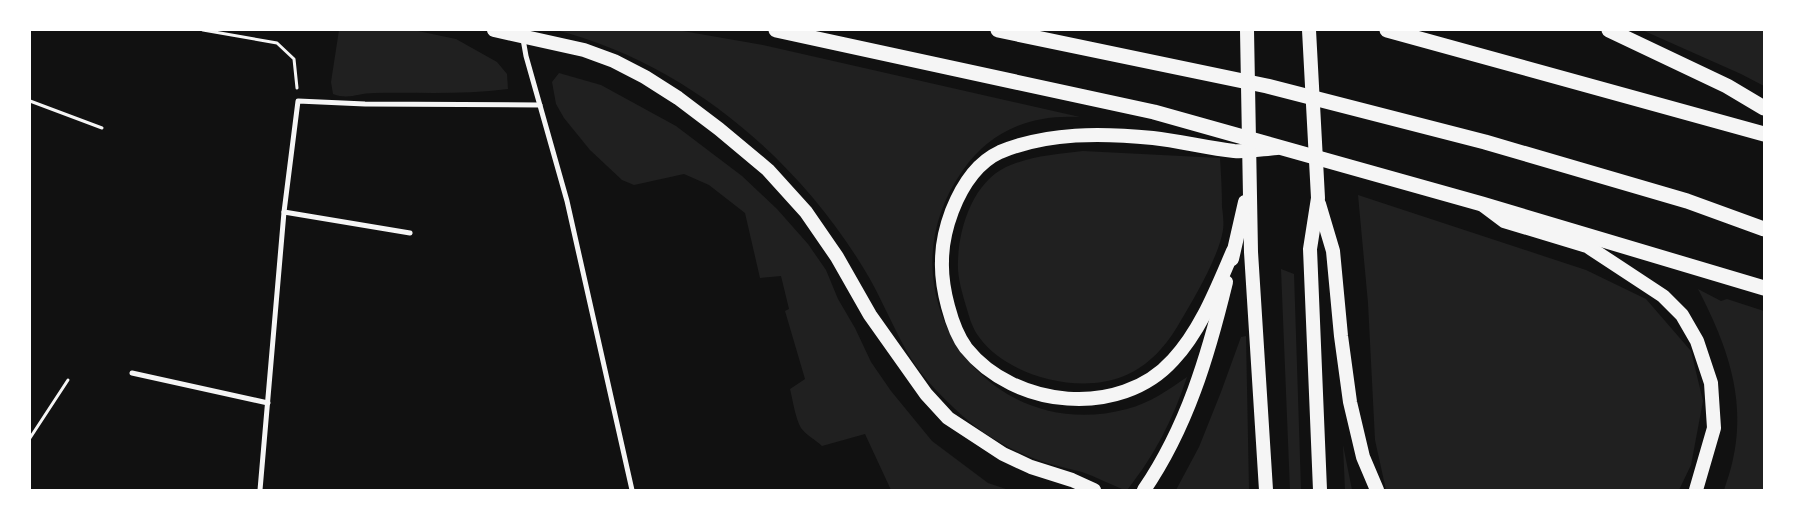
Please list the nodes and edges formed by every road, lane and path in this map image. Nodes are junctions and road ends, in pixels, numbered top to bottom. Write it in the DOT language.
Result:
graph roads {
  1 [pos="203,30"];
  2 [pos="494,30"];
  3 [pos="776,30"];
  4 [pos="998,30"];
  5 [pos="1246,30"];
  6 [pos="1309,30"];
  7 [pos="1387,30"];
  8 [pos="1608,30"];
  9 [pos="523,37"];
  10 [pos="30,101"];
  11 [pos="298,101"];
  12 [pos="540,105"];
  13 [pos="1764,108"];
  14 [pos="102,128"];
  15 [pos="1764,134"];
  16 [pos="1280,147"];
  17 [pos="1250,182"];
  18 [pos="1318,198"];
  19 [pos="1482,204"];
  20 [pos="284,212"];
  21 [pos="1764,229"];
  22 [pos="410,232"];
  23 [pos="1233,251"];
  24 [pos="1764,288"];
  25 [pos="132,373"];
  26 [pos="68,380"];
  27 [pos="268,403"];
  28 [pos="30,438"];
  29 [pos="260,490"];
  30 [pos="632,490"];
  31 [pos="1094,490"];
  32 [pos="1144,490"];
  33 [pos="1266,490"];
  34 [pos="1320,490"];
  35 [pos="1377,490"];
  36 [pos="1696,490"];
  1 -- 11 [label="path"];
  2 -- 9 [label="highway"];
  3 -- 16 [label="highway"];
  4 -- 21 [label="highway"];
  5 -- 17 [label="highway"];
  6 -- 18 [label="highway"];
  7 -- 15 [label="highway"];
  8 -- 13 [label="highway"];
  9 -- 12 [label="street"];
  9 -- 31 [label="highway"];
  10 -- 14 [label="path"];
  11 -- 12 [label="street"];
  11 -- 20 [label="street"];
  12 -- 30 [label="street"];
  16 -- 19 [label="highway"];
  16 -- 23 [label="highway"];
  17 -- 23 [label="highway"];
  17 -- 33 [label="highway"];
  18 -- 34 [label="highway"];
  18 -- 35 [label="highway"];
  19 -- 24 [label="highway"];
  19 -- 36 [label="highway"];
  20 -- 22 [label="street"];
  20 -- 27 [label="street"];
  23 -- 32 [label="highway"];
  25 -- 27 [label="street"];
  26 -- 28 [label="path"];
  27 -- 29 [label="street"];
}
